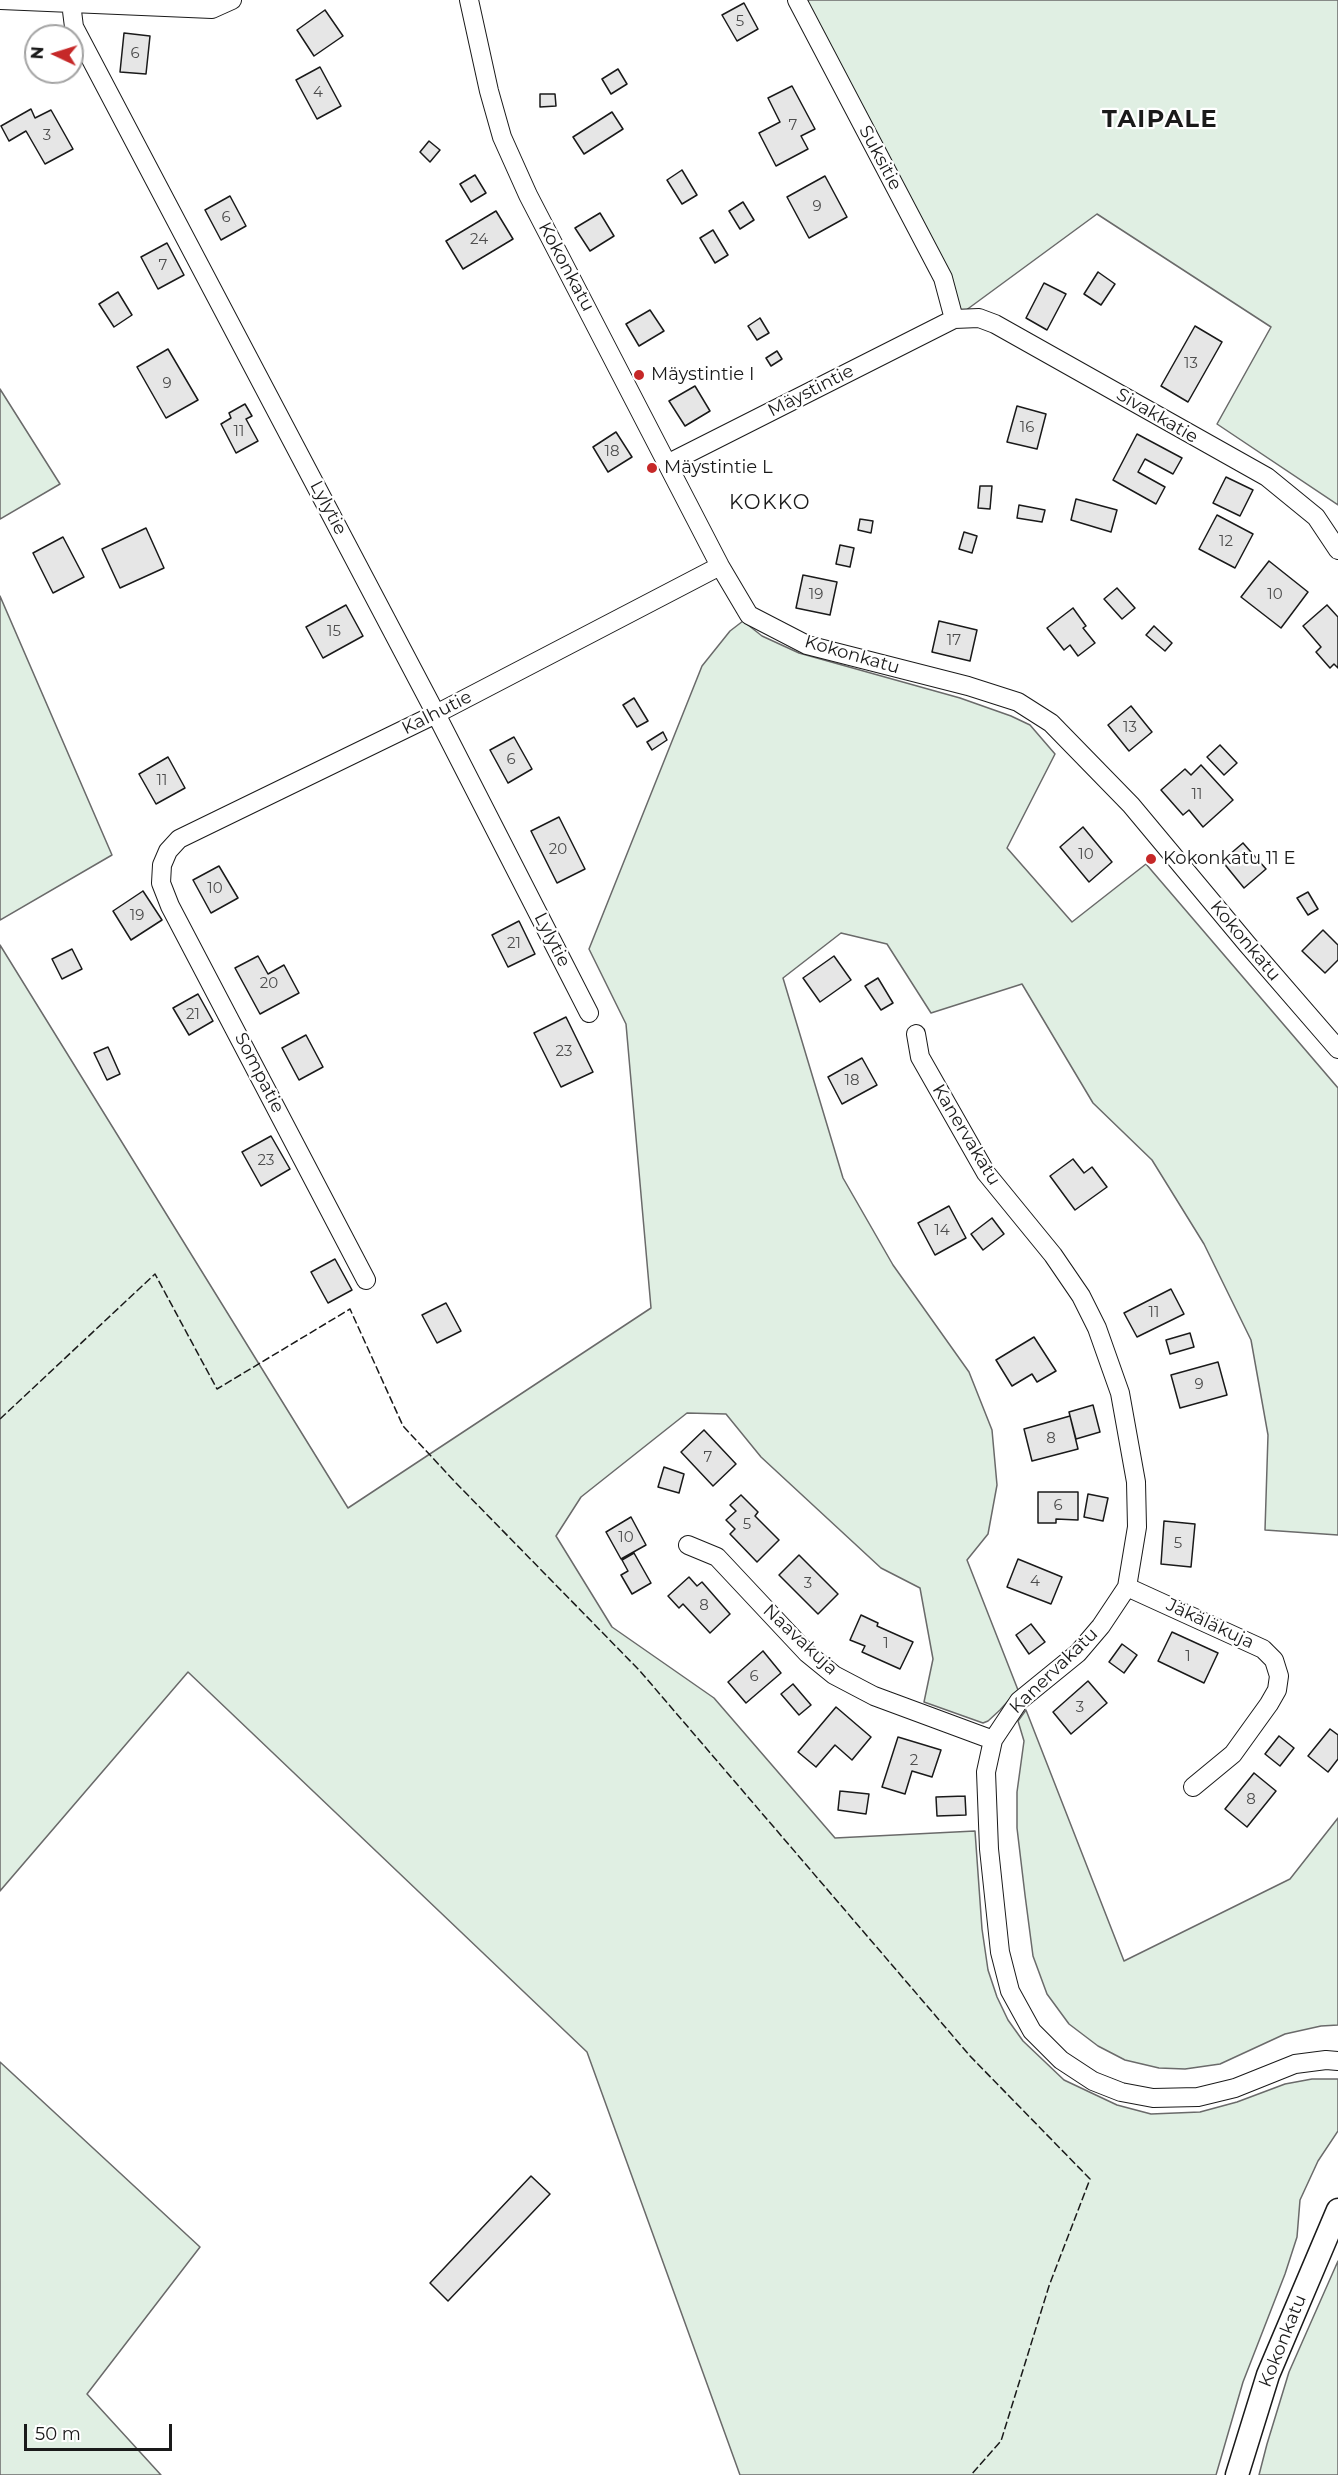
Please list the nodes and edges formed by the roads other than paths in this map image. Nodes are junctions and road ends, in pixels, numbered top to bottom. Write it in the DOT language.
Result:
graph roads {
  1 [pos="1,0"];
  2 [pos="232,0"];
  3 [pos="469,0"];
  4 [pos="797,0"];
  5 [pos="71,3"];
  6 [pos="954,319"];
  7 [pos="669,464"];
  8 [pos="1338,550"];
  9 [pos="720,566"];
  10 [pos="436,714"];
  11 [pos="162,865"];
  12 [pos="589,1013"];
  13 [pos="916,1034"];
  14 [pos="1338,1049"];
  15 [pos="366,1280"];
  16 [pos="688,1545"];
  17 [pos="1127,1587"];
  18 [pos="993,1740"];
  19 [pos="1193,1787"];
  20 [pos="1338,2061"];
  21 [pos="1338,2210"];
  22 [pos="1237,2475"];
  1 -- 5 [label="street"];
  2 -- 5 [label="street"];
  3 -- 7 [label="street, Kokonkatu"];
  4 -- 6 [label="street, Suksitie"];
  5 -- 10 [label="street, Lylytie"];
  6 -- 7 [label="street, Mäystintie"];
  6 -- 8 [label="street, Sivakkatie"];
  7 -- 9 [label="street, Kokonkatu"];
  9 -- 10 [label="street, Kalhutie"];
  9 -- 14 [label="street, Kokonkatu"];
  10 -- 11 [label="street, Kalhutie"];
  10 -- 12 [label="street, Lylytie"];
  11 -- 15 [label="street, Sompatie"];
  13 -- 17 [label="street, Kanervakatu"];
  16 -- 18 [label="street, Naavakuja"];
  17 -- 18 [label="street, Kanervakatu"];
  17 -- 19 [label="street, Jäkäläkuja"];
  18 -- 20 [label="street, Kanervakatu"];
  21 -- 22 [label="street, Kokonkatu"];
}
